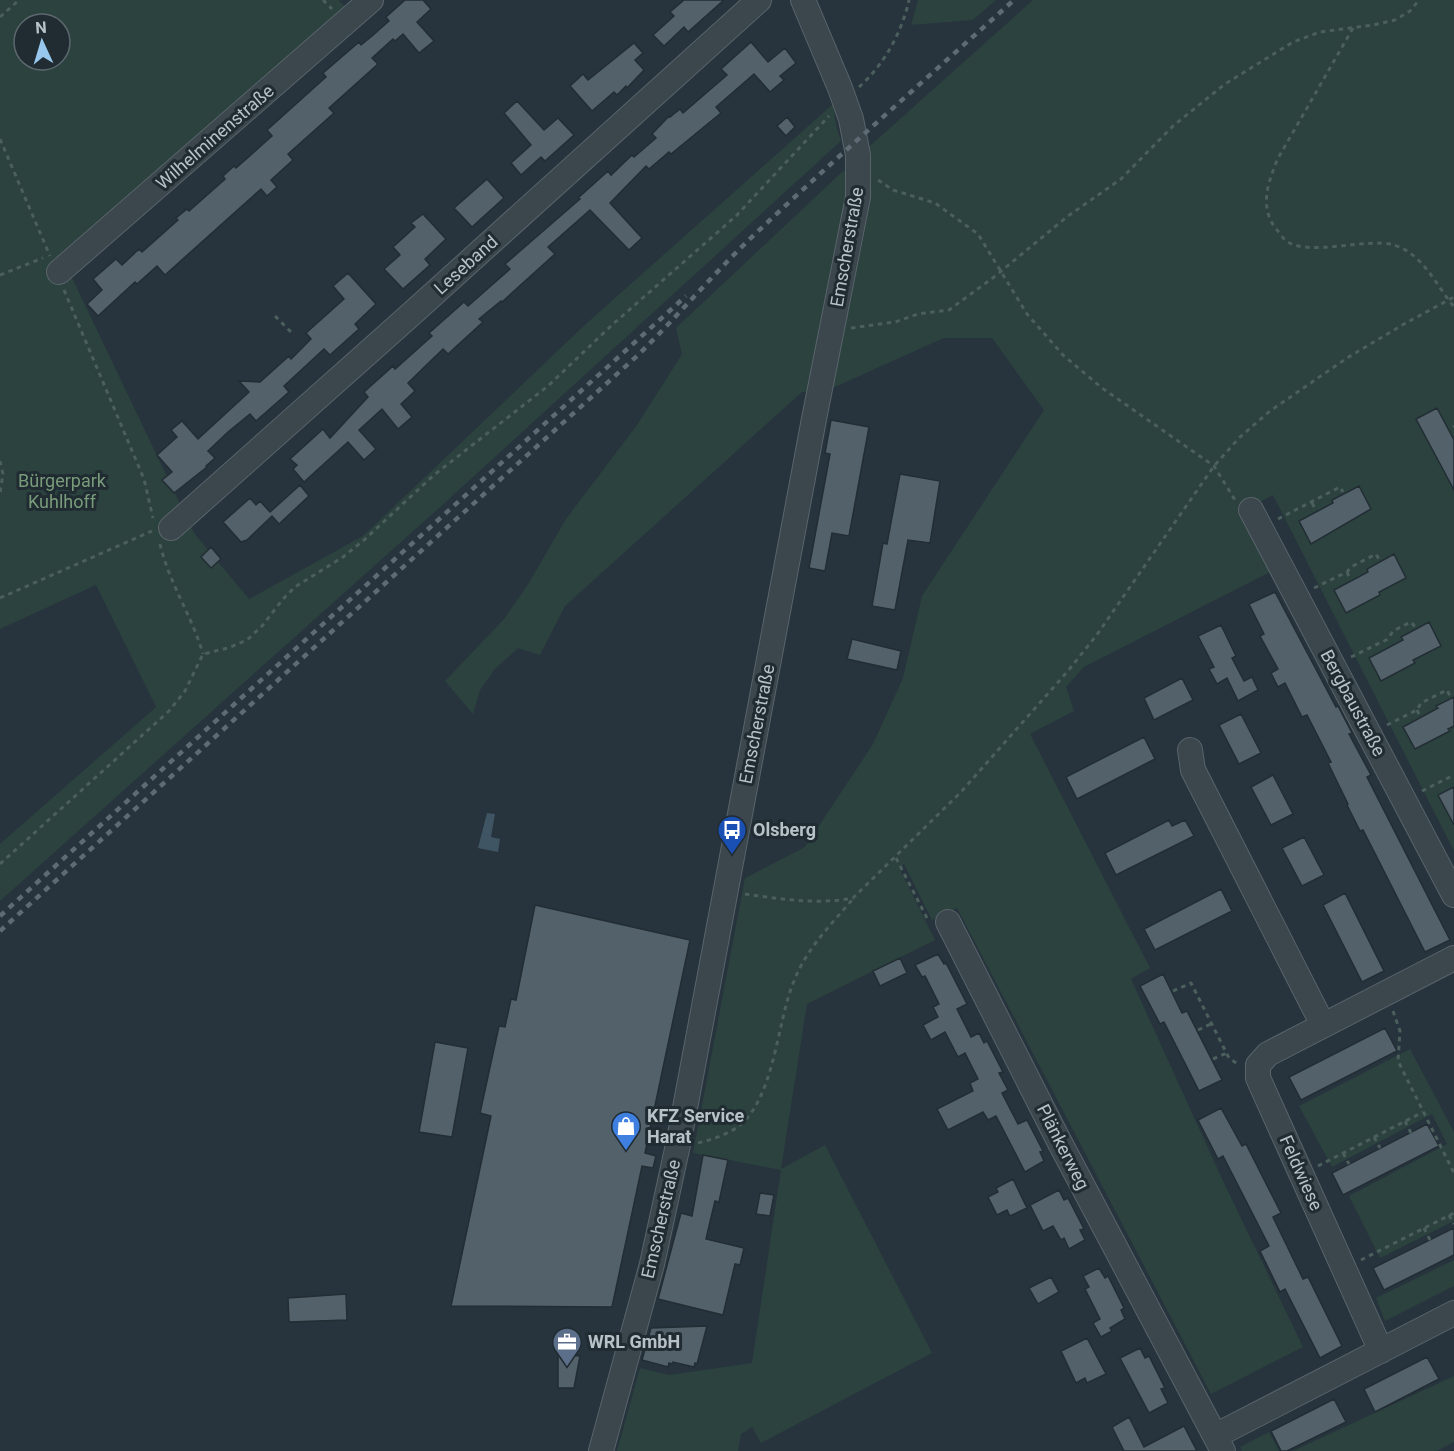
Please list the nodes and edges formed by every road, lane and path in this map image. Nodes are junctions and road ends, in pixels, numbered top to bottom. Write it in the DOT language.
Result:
graph roads {
  1 [pos="20,0"];
  2 [pos="371,0"];
  3 [pos="759,0"];
  4 [pos="803,0"];
  5 [pos="909,0"];
  6 [pos="1419,0"];
  7 [pos="0,17"];
  8 [pos="1353,28"];
  9 [pos="845,100"];
  10 [pos="0,139"];
  11 [pos="859,166"];
  12 [pos="57,271"];
  13 [pos="1001,271"];
  14 [pos="0,275"];
  15 [pos="1454,297"];
  16 [pos="1449,300"];
  17 [pos="1454,307"];
  18 [pos="275,315"];
  19 [pos="833,327"];
  20 [pos="292,333"];
  21 [pos="0,461"];
  22 [pos="1214,466"];
  23 [pos="1343,492"];
  24 [pos="0,493"];
  25 [pos="1312,503"];
  26 [pos="1316,510"];
  27 [pos="1256,519"];
  28 [pos="162,525"];
  29 [pos="1380,561"];
  30 [pos="1347,572"];
  31 [pos="1350,579"];
  32 [pos="1297,597"];
  33 [pos="0,598"];
  34 [pos="1416,628"];
  35 [pos="1388,639"];
  36 [pos="1390,644"];
  37 [pos="203,654"];
  38 [pos="1334,666"];
  39 [pos="1450,696"];
  40 [pos="1417,710"];
  41 [pos="1420,716"];
  42 [pos="1369,734"];
  43 [pos="1190,750"];
  44 [pos="1453,777"];
  45 [pos="1404,800"];
  46 [pos="896,858"];
  47 [pos="0,864"];
  48 [pos="726,892"];
  49 [pos="1454,895"];
  50 [pos="854,898"];
  51 [pos="948,922"];
  52 [pos="1454,958"];
  53 [pos="1173,991"];
  54 [pos="1386,992"];
  55 [pos="1211,1024"];
  56 [pos="1323,1025"];
  57 [pos="1198,1030"];
  58 [pos="1227,1053"];
  59 [pos="1213,1059"];
  60 [pos="1258,1078"];
  61 [pos="1423,1112"];
  62 [pos="1405,1121"];
  63 [pos="1411,1133"];
  64 [pos="1374,1137"];
  65 [pos="679,1140"];
  66 [pos="1380,1148"];
  67 [pos="1343,1153"];
  68 [pos="1349,1164"];
  69 [pos="1454,1173"];
  70 [pos="1301,1174"];
  71 [pos="1454,1213"];
  72 [pos="1449,1215"];
  73 [pos="1454,1224"];
  74 [pos="1424,1228"];
  75 [pos="1430,1240"];
  76 [pos="1344,1268"];
  77 [pos="1454,1313"];
  78 [pos="1381,1351"];
  79 [pos="1219,1444"];
  80 [pos="601,1451"];
  1 -- 7 [label="path"];
  2 -- 12 [label="street, Wilhelminenstraße"];
  3 -- 28 [label="street, Leseband"];
  4 -- 9 [label="street, Emscherstraße"];
  5 -- 9 [label="path"];
  6 -- 8 [label="path"];
  8 -- 13 [label="path"];
  8 -- 16 [label="path"];
  9 -- 11 [label="street, Emscherstraße"];
  9 -- 37 [label="path"];
  10 -- 12 [label="path"];
  11 -- 13 [label="path"];
  11 -- 19 [label="street, Emscherstraße"];
  12 -- 14 [label="path"];
  12 -- 28 [label="path"];
  13 -- 19 [label="path"];
  13 -- 22 [label="path"];
  15 -- 16 [label="path"];
  16 -- 17 [label="path"];
  16 -- 22 [label="path"];
  18 -- 20 [label="path"];
  19 -- 48 [label="street, Emscherstraße"];
  21 -- 24 [label="path"];
  22 -- 27 [label="path"];
  22 -- 46 [label="path"];
  23 -- 25 [label="path"];
  25 -- 26 [label="path"];
  25 -- 27 [label="path"];
  27 -- 32 [label="street, Bergbaustraße"];
  29 -- 30 [label="path"];
  30 -- 31 [label="path"];
  30 -- 32 [label="path"];
  32 -- 38 [label="street, Bergbaustraße"];
  33 -- 37 [label="path"];
  34 -- 35 [label="path"];
  35 -- 36 [label="path"];
  35 -- 38 [label="path"];
  37 -- 47 [label="path"];
  38 -- 42 [label="street, Bergbaustraße"];
  39 -- 40 [label="path"];
  40 -- 41 [label="path"];
  40 -- 42 [label="path"];
  42 -- 45 [label="street, Bergbaustraße"];
  43 -- 56 [label="street"];
  44 -- 45 [label="path"];
  45 -- 49 [label="street, Bergbaustraße"];
  46 -- 50 [label="path"];
  46 -- 51 [label="path"];
  48 -- 50 [label="path"];
  48 -- 65 [label="street, Emscherstraße"];
  50 -- 65 [label="path"];
  51 -- 79 [label="street, Plänkerweg"];
  52 -- 54 [label="street"];
  53 -- 55 [label="path"];
  54 -- 56 [label="street"];
  54 -- 61 [label="path"];
  55 -- 57 [label="path"];
  55 -- 58 [label="path"];
  56 -- 60 [label="street"];
  58 -- 59 [label="path"];
  58 -- 60 [label="path"];
  60 -- 70 [label="street, Feldwiese"];
  61 -- 62 [label="path"];
  61 -- 69 [label="path"];
  62 -- 63 [label="path"];
  62 -- 64 [label="path"];
  64 -- 66 [label="path"];
  64 -- 67 [label="path"];
  65 -- 80 [label="street, Emscherstraße"];
  67 -- 68 [label="path"];
  67 -- 70 [label="path"];
  70 -- 76 [label="street, Feldwiese"];
  71 -- 72 [label="path"];
  72 -- 73 [label="path"];
  72 -- 74 [label="path"];
  74 -- 75 [label="path"];
  74 -- 76 [label="path"];
  76 -- 78 [label="street, Feldwiese"];
  77 -- 78 [label="street"];
  78 -- 79 [label="street"];
}
